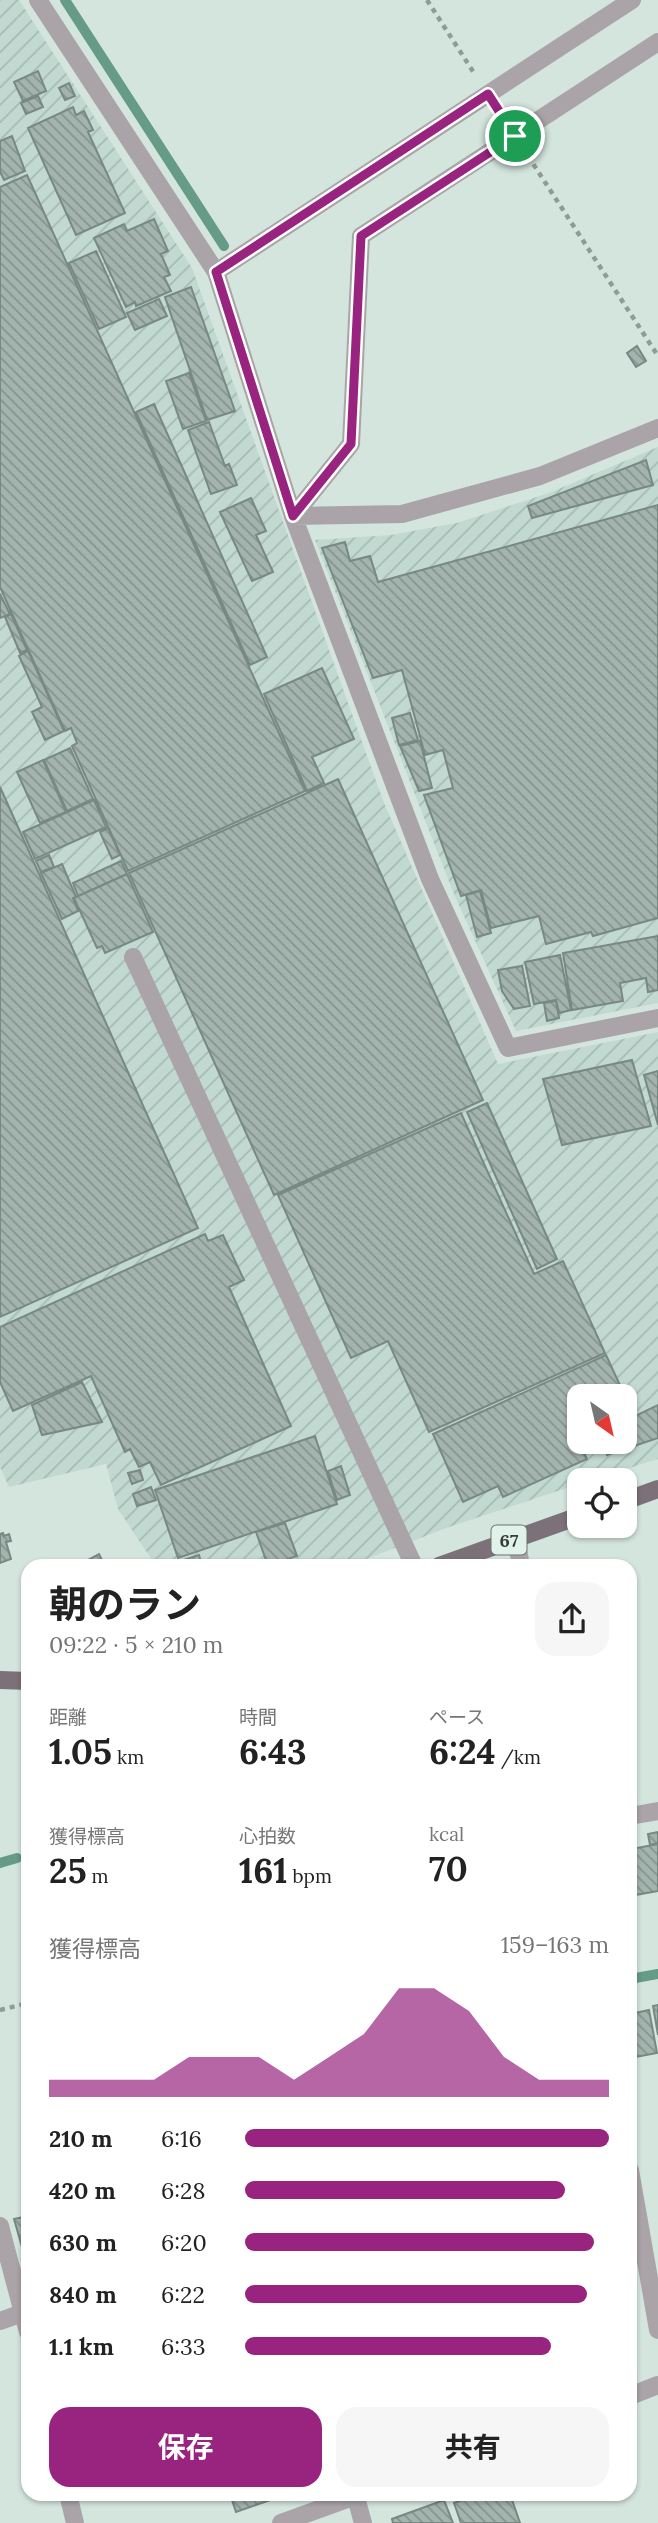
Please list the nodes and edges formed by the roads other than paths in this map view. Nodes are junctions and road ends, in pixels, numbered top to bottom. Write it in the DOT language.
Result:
graph roads {
  1 [pos="38,0"];
  2 [pos="632,0"];
  3 [pos="658,42"];
  4 [pos="216,272"];
  5 [pos="658,428"];
  6 [pos="293,516"];
  7 [pos="132,957"];
  8 [pos="658,1018"];
  9 [pos="658,1489"];
  10 [pos="637,1497"];
  11 [pos="567,1520"];
  12 [pos="516,1538"];
  13 [pos="411,1559"];
  14 [pos="458,1559"];
  15 [pos="520,1559"];
  16 [pos="0,1680"];
  17 [pos="21,1681"];
  18 [pos="658,1811"];
  19 [pos="637,1815"];
  20 [pos="637,2210"];
  21 [pos="0,2226"];
  22 [pos="21,2295"];
  23 [pos="21,2314"];
  24 [pos="0,2321"];
  25 [pos="658,2330"];
  26 [pos="658,2385"];
  27 [pos="637,2393"];
  28 [pos="70,2501"];
  29 [pos="339,2501"];
  30 [pos="358,2501"];
  31 [pos="75,2523"];
  32 [pos="281,2523"];
  33 [pos="363,2523"];
  1 -- 4 [label="street"];
  2 -- 4 [label="street"];
  3 -- 6 [label="street"];
  4 -- 6 [label="street"];
  5 -- 6 [label="street"];
  6 -- 8 [label="street"];
  7 -- 13 [label="street"];
  9 -- 10 [label="main road"];
  11 -- 12 [label="main road, 67"];
  12 -- 14 [label="main road, 67"];
  12 -- 15 [label="street"];
  16 -- 17 [label="main road"];
  18 -- 19 [label="street"];
  20 -- 25 [label="street"];
  21 -- 22 [label="street"];
  23 -- 24 [label="street"];
  26 -- 27 [label="street"];
  28 -- 31 [label="street"];
  29 -- 32 [label="street"];
  30 -- 33 [label="street"];
}
